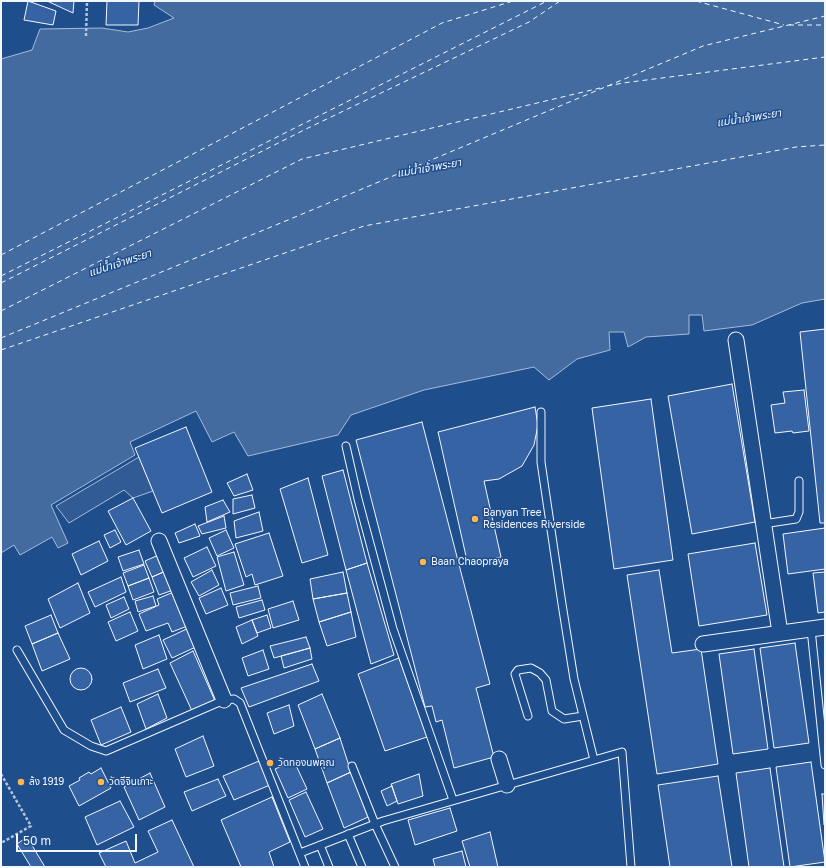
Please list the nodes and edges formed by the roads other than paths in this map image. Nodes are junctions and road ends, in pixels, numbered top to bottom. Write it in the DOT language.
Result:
graph roads {
  1 [pos="736,340"];
  2 [pos="541,412"];
  3 [pos="346,446"];
  4 [pos="799,481"];
  5 [pos="764,524"];
  6 [pos="159,541"];
  7 [pos="818,628"];
  8 [pos="780,633"];
  9 [pos="703,644"];
  10 [pos="16,650"];
  11 [pos="224,700"];
  12 [pos="528,716"];
  13 [pos="583,716"];
  14 [pos="500,758"];
  15 [pos="594,760"];
  16 [pos="825,765"];
  17 [pos="352,766"];
  18 [pos="507,785"];
  19 [pos="453,800"];
  20 [pos="375,824"];
  21 [pos="348,834"];
  22 [pos="320,845"];
  23 [pos="300,853"];
  24 [pos="305,867"];
  25 [pos="329,867"];
  26 [pos="362,867"];
  27 [pos="394,867"];
  28 [pos="631,867"];
  1 -- 5 [label="street"];
  2 -- 13 [label="lane"];
  3 -- 19 [label="lane"];
  4 -- 5 [label="lane"];
  5 -- 8 [label="street"];
  6 -- 11 [label="street"];
  7 -- 8 [label="street"];
  7 -- 16 [label="lane"];
  8 -- 9 [label="street"];
  10 -- 11 [label="lane"];
  11 -- 23 [label="lane"];
  12 -- 13 [label="lane"];
  13 -- 15 [label="lane"];
  14 -- 18 [label="street"];
  15 -- 18 [label="lane"];
  15 -- 28 [label="lane"];
  17 -- 20 [label="lane"];
  18 -- 19 [label="lane"];
  19 -- 20 [label="lane"];
  20 -- 21 [label="lane"];
  20 -- 27 [label="lane"];
  21 -- 22 [label="lane"];
  21 -- 26 [label="lane"];
  22 -- 23 [label="lane"];
  22 -- 25 [label="lane"];
  23 -- 24 [label="lane"];
}
